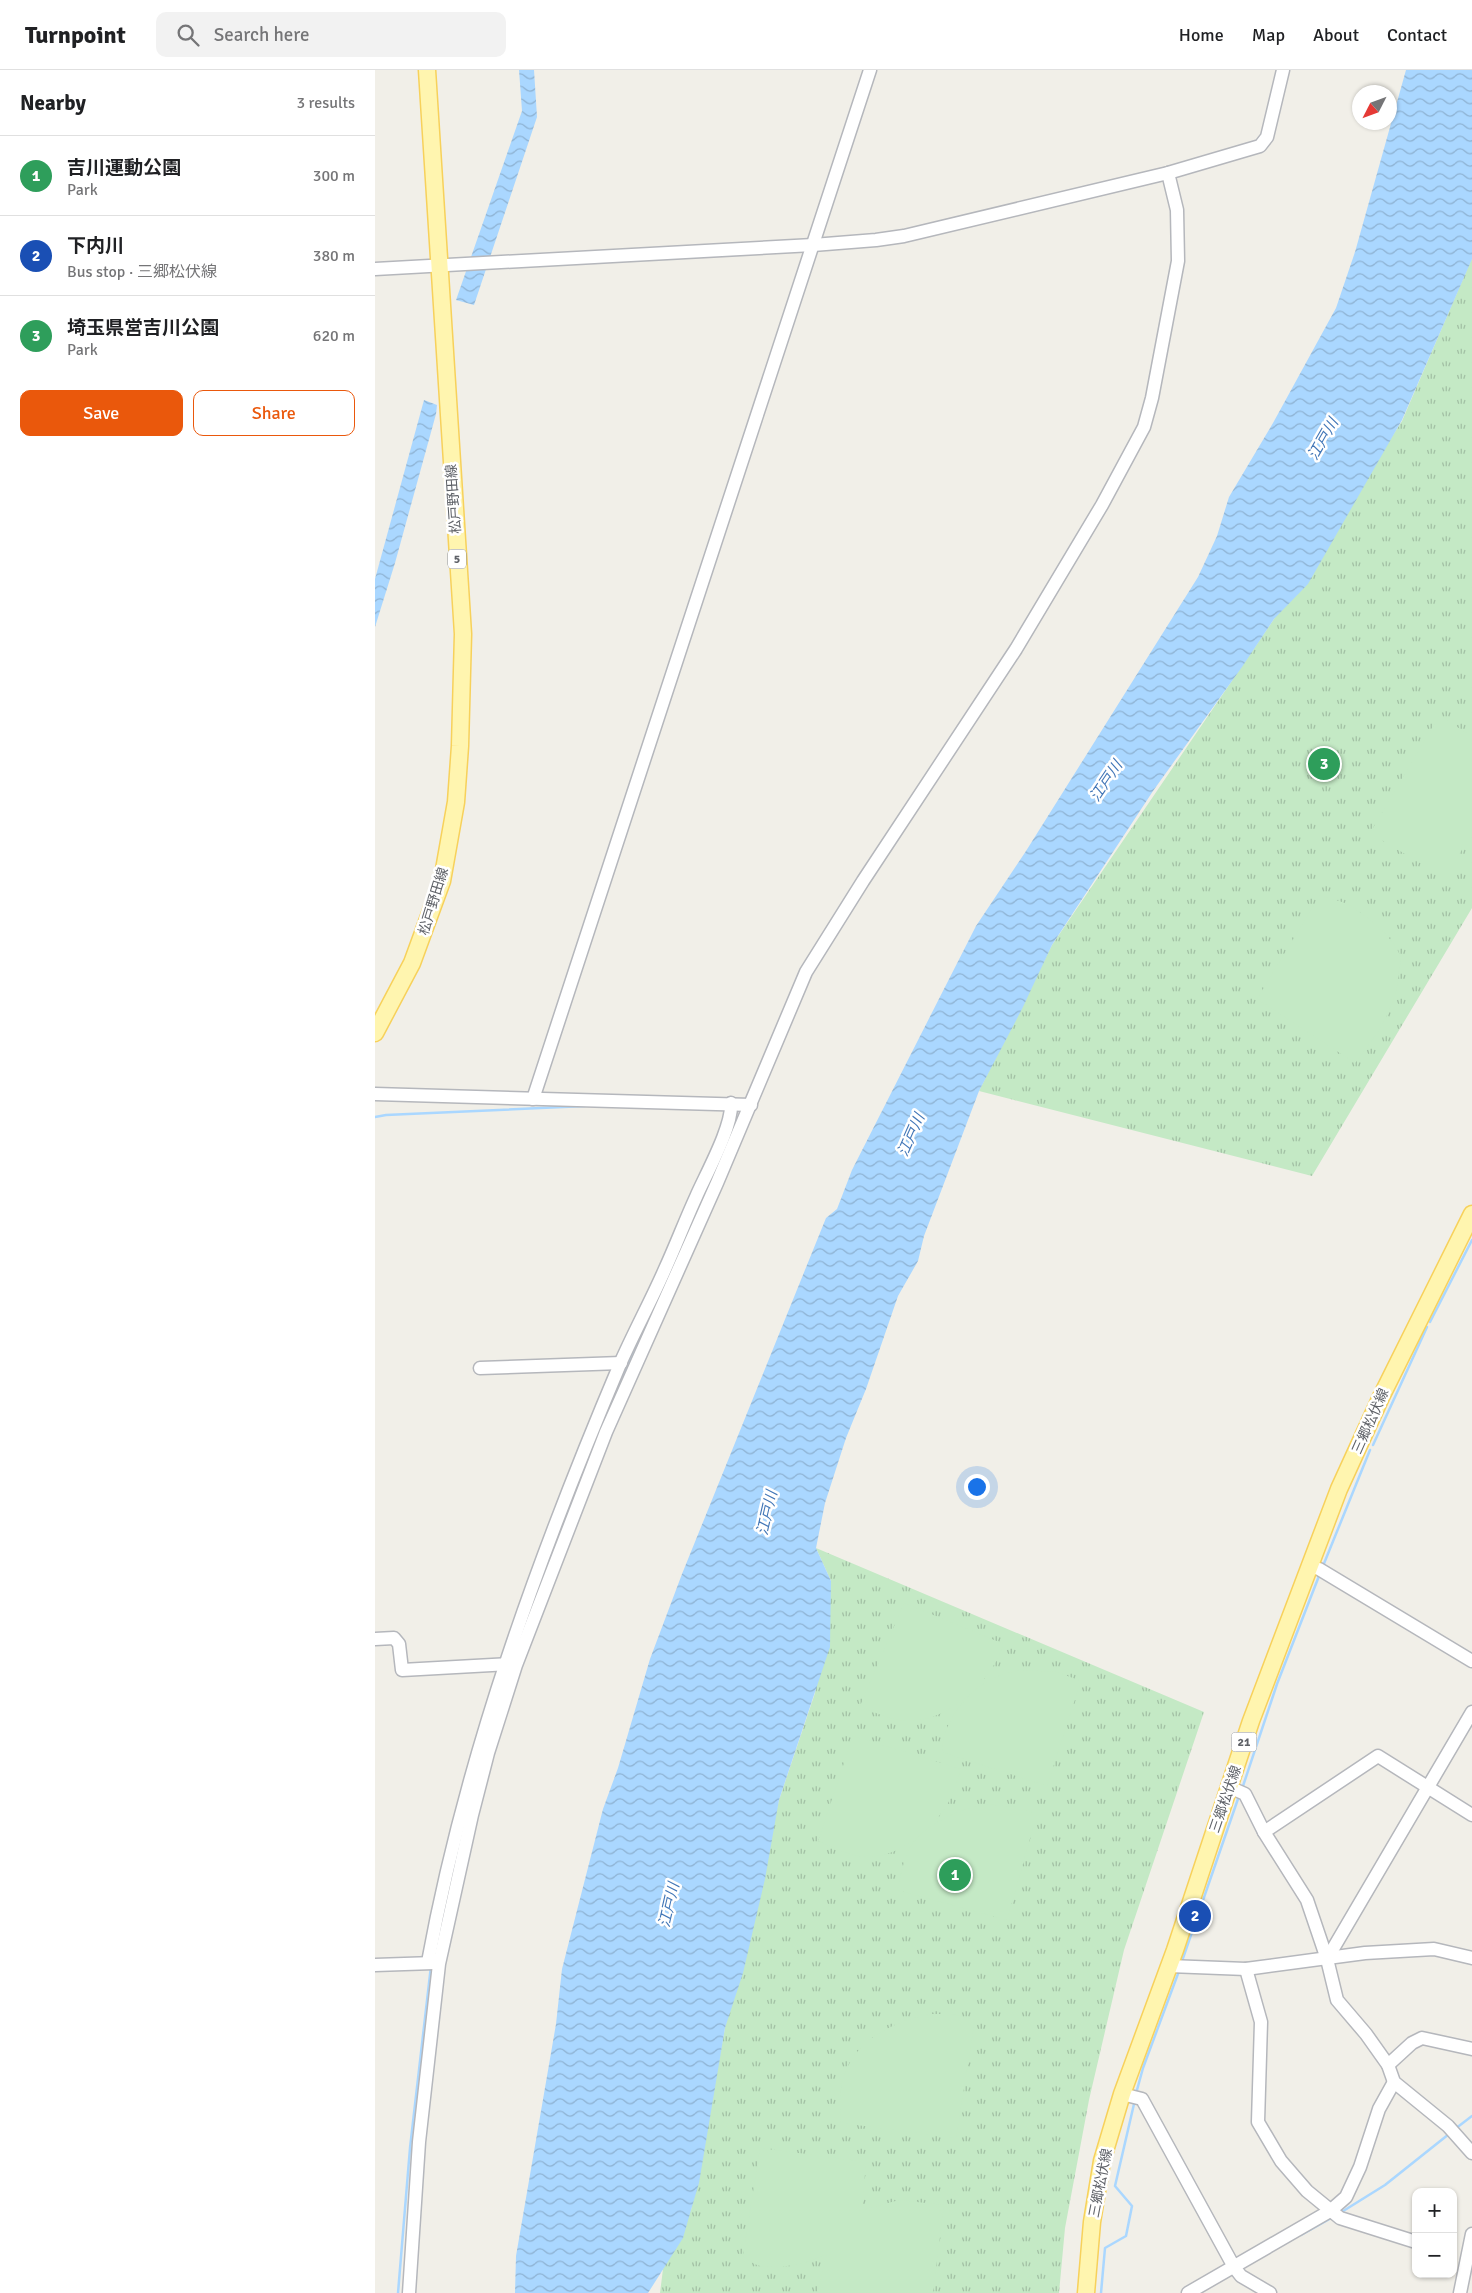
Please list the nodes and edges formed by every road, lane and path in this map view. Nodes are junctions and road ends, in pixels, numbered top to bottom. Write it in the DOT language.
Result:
graph roads {
  1 [pos="427,70"];
  2 [pos="869,70"];
  3 [pos="1283,70"];
  4 [pos="1168,173"];
  5 [pos="813,245"];
  6 [pos="439,265"];
  7 [pos="375,269"];
  8 [pos="375,1033"];
  9 [pos="375,1094"];
  10 [pos="533,1099"];
  11 [pos="731,1103"];
  12 [pos="751,1105"];
  13 [pos="1472,1214"];
  14 [pos="621,1363"];
  15 [pos="480,1368"];
  16 [pos="1311,1567"];
  17 [pos="375,1639"];
  18 [pos="1472,1661"];
  19 [pos="510,1664"];
  20 [pos="1472,1712"];
  21 [pos="1427,1788"];
  22 [pos="1237,1791"];
  23 [pos="1472,1815"];
  24 [pos="1264,1832"];
  25 [pos="1472,1958"];
  26 [pos="1327,1959"];
  27 [pos="434,1963"];
  28 [pos="375,1965"];
  29 [pos="1178,1967"];
  30 [pos="1246,1968"];
  31 [pos="1472,2049"];
  32 [pos="1388,2064"];
  33 [pos="1393,2082"];
  34 [pos="1123,2094"];
  35 [pos="1472,2153"];
  36 [pos="1330,2211"];
  37 [pos="1472,2234"];
  38 [pos="1412,2241"];
  39 [pos="1457,2255"];
  40 [pos="1469,2259"];
  41 [pos="1234,2267"];
  42 [pos="409,2293"];
  43 [pos="1086,2293"];
  44 [pos="1188,2293"];
  45 [pos="1270,2293"];
  46 [pos="1460,2293"];
  1 -- 6 [label="main road, 松戸野田線 / 5"];
  2 -- 5 [label="street"];
  3 -- 4 [label="street"];
  4 -- 5 [label="street"];
  4 -- 12 [label="street"];
  5 -- 6 [label="street"];
  5 -- 10 [label="street"];
  6 -- 7 [label="street"];
  6 -- 8 [label="main road, 松戸野田線 / 5"];
  9 -- 10 [label="street"];
  10 -- 11 [label="street"];
  11 -- 12 [label="street"];
  11 -- 14 [label="street"];
  12 -- 19 [label="street"];
  13 -- 16 [label="main road, 三郷松伏線 / 21"];
  14 -- 15 [label="street"];
  14 -- 19 [label="street"];
  16 -- 18 [label="street"];
  16 -- 22 [label="main road, 三郷松伏線 / 21"];
  17 -- 19 [label="street"];
  19 -- 27 [label="street"];
  20 -- 21 [label="street"];
  21 -- 23 [label="street"];
  21 -- 24 [label="street"];
  21 -- 26 [label="street"];
  22 -- 24 [label="street"];
  22 -- 29 [label="main road, 三郷松伏線 / 21"];
  24 -- 26 [label="street"];
  25 -- 26 [label="street"];
  26 -- 30 [label="street"];
  26 -- 32 [label="street"];
  27 -- 28 [label="street"];
  27 -- 42 [label="street"];
  29 -- 30 [label="street"];
  29 -- 34 [label="main road, 三郷松伏線 / 21"];
  30 -- 36 [label="street"];
  31 -- 32 [label="street"];
  32 -- 33 [label="street"];
  33 -- 35 [label="street"];
  33 -- 36 [label="street"];
  34 -- 41 [label="street"];
  34 -- 43 [label="main road, 三郷松伏線 / 21"];
  36 -- 38 [label="street"];
  36 -- 41 [label="street"];
  37 -- 40 [label="street"];
  39 -- 40 [label="street"];
  40 -- 46 [label="street"];
  41 -- 44 [label="street"];
  41 -- 45 [label="street"];
}
